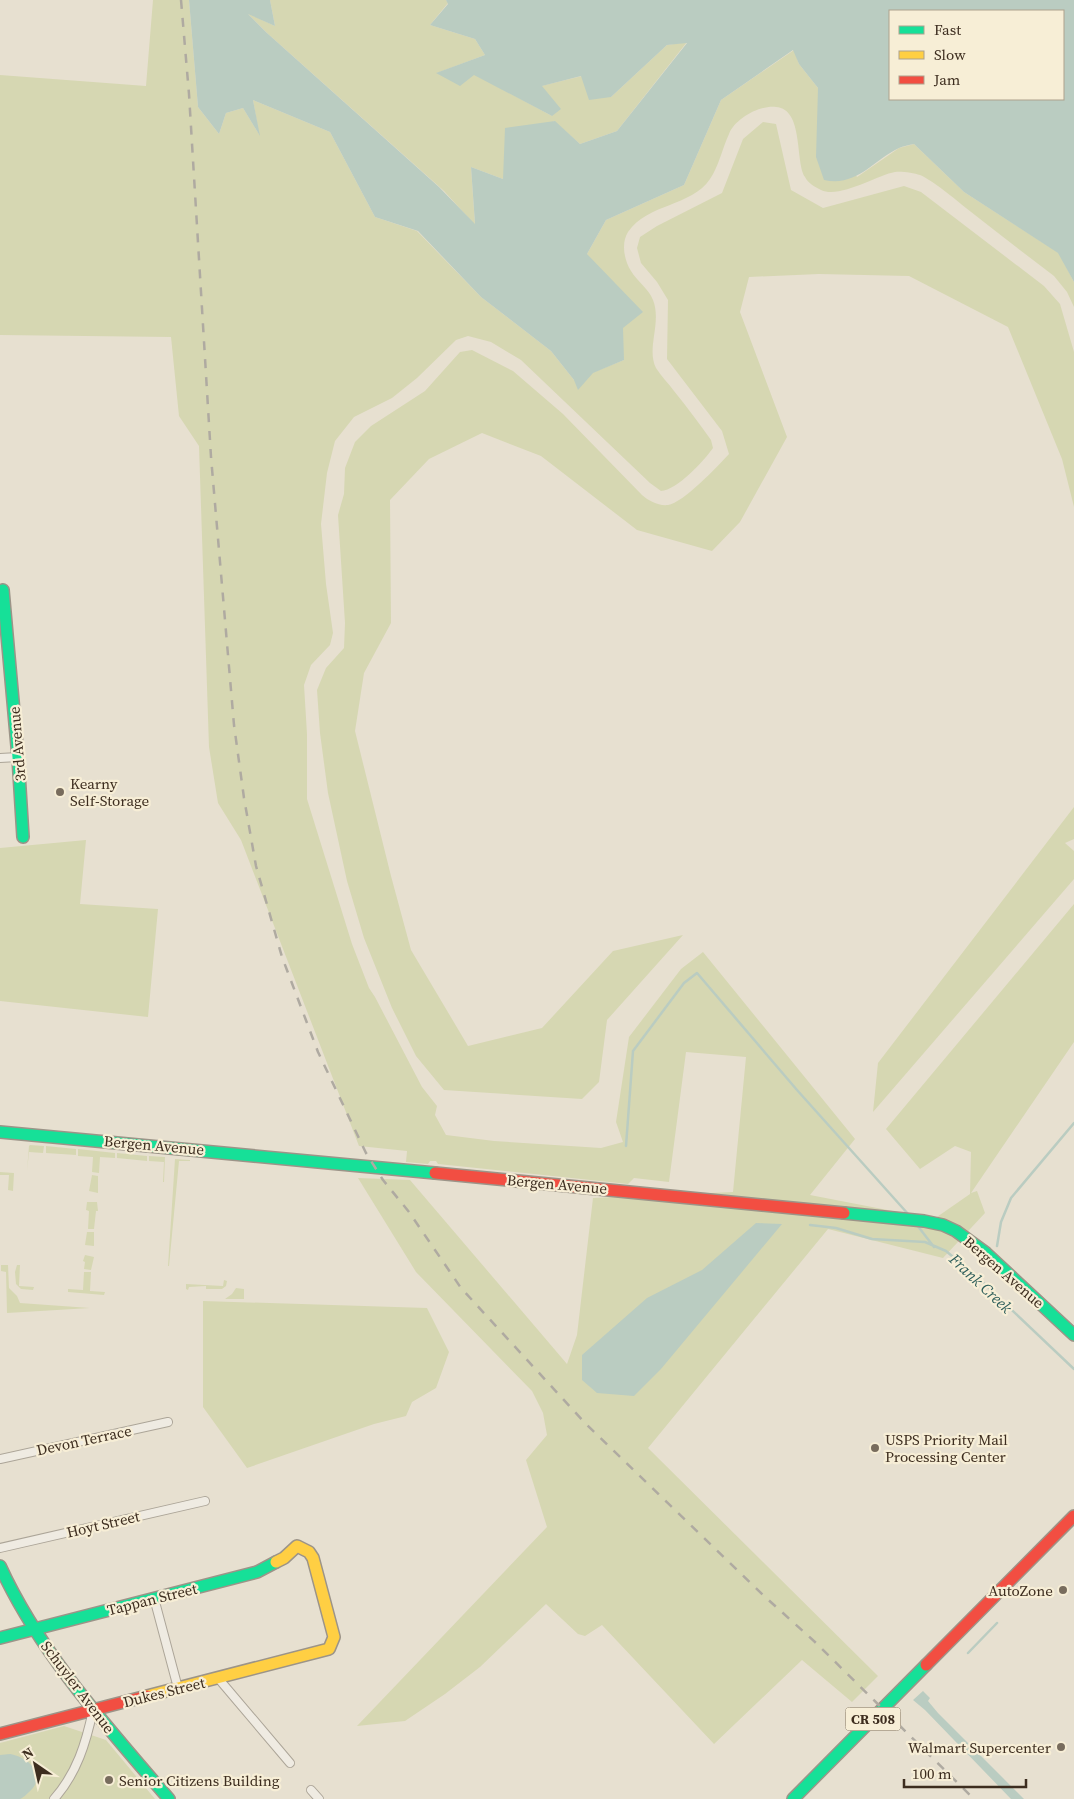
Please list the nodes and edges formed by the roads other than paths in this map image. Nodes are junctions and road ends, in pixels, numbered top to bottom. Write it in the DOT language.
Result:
graph roads {
  1 [pos="3,590"];
  2 [pos="0,758"];
  3 [pos="18,758"];
  4 [pos="23,838"];
  5 [pos="0,1132"];
  6 [pos="1074,1335"];
  7 [pos="168,1422"];
  8 [pos="0,1459"];
  9 [pos="206,1501"];
  10 [pos="1074,1516"];
  11 [pos="0,1548"];
  12 [pos="0,1566"];
  13 [pos="154,1598"];
  14 [pos="35,1629"];
  15 [pos="0,1638"];
  16 [pos="329,1649"];
  17 [pos="218,1678"];
  18 [pos="178,1688"];
  19 [pos="94,1710"];
  20 [pos="0,1734"];
  21 [pos="290,1763"];
  22 [pos="311,1790"];
  23 [pos="54,1799"];
  24 [pos="169,1799"];
  25 [pos="319,1799"];
  26 [pos="793,1799"];
  1 -- 3 [label="street, 3rd Avenue"];
  2 -- 3 [label="street"];
  3 -- 4 [label="street, 3rd Avenue"];
  5 -- 6 [label="street, Bergen Avenue"];
  7 -- 8 [label="street, Devon Terrace"];
  9 -- 11 [label="street, Hoyt Street"];
  10 -- 26 [label="street, CR 508"];
  12 -- 14 [label="street, Schuyler Avenue"];
  13 -- 14 [label="street, Tappan Street"];
  13 -- 16 [label="street, Tappan Street"];
  13 -- 18 [label="street"];
  14 -- 15 [label="street, Tappan Street"];
  14 -- 19 [label="street, Schuyler Avenue"];
  16 -- 17 [label="street, Dukes Street"];
  17 -- 18 [label="street, Dukes Street"];
  17 -- 21 [label="street"];
  18 -- 19 [label="street, Dukes Street"];
  19 -- 20 [label="street, Dukes Street"];
  19 -- 23 [label="street"];
  19 -- 24 [label="street, Schuyler Avenue"];
  22 -- 25 [label="street"];
}
